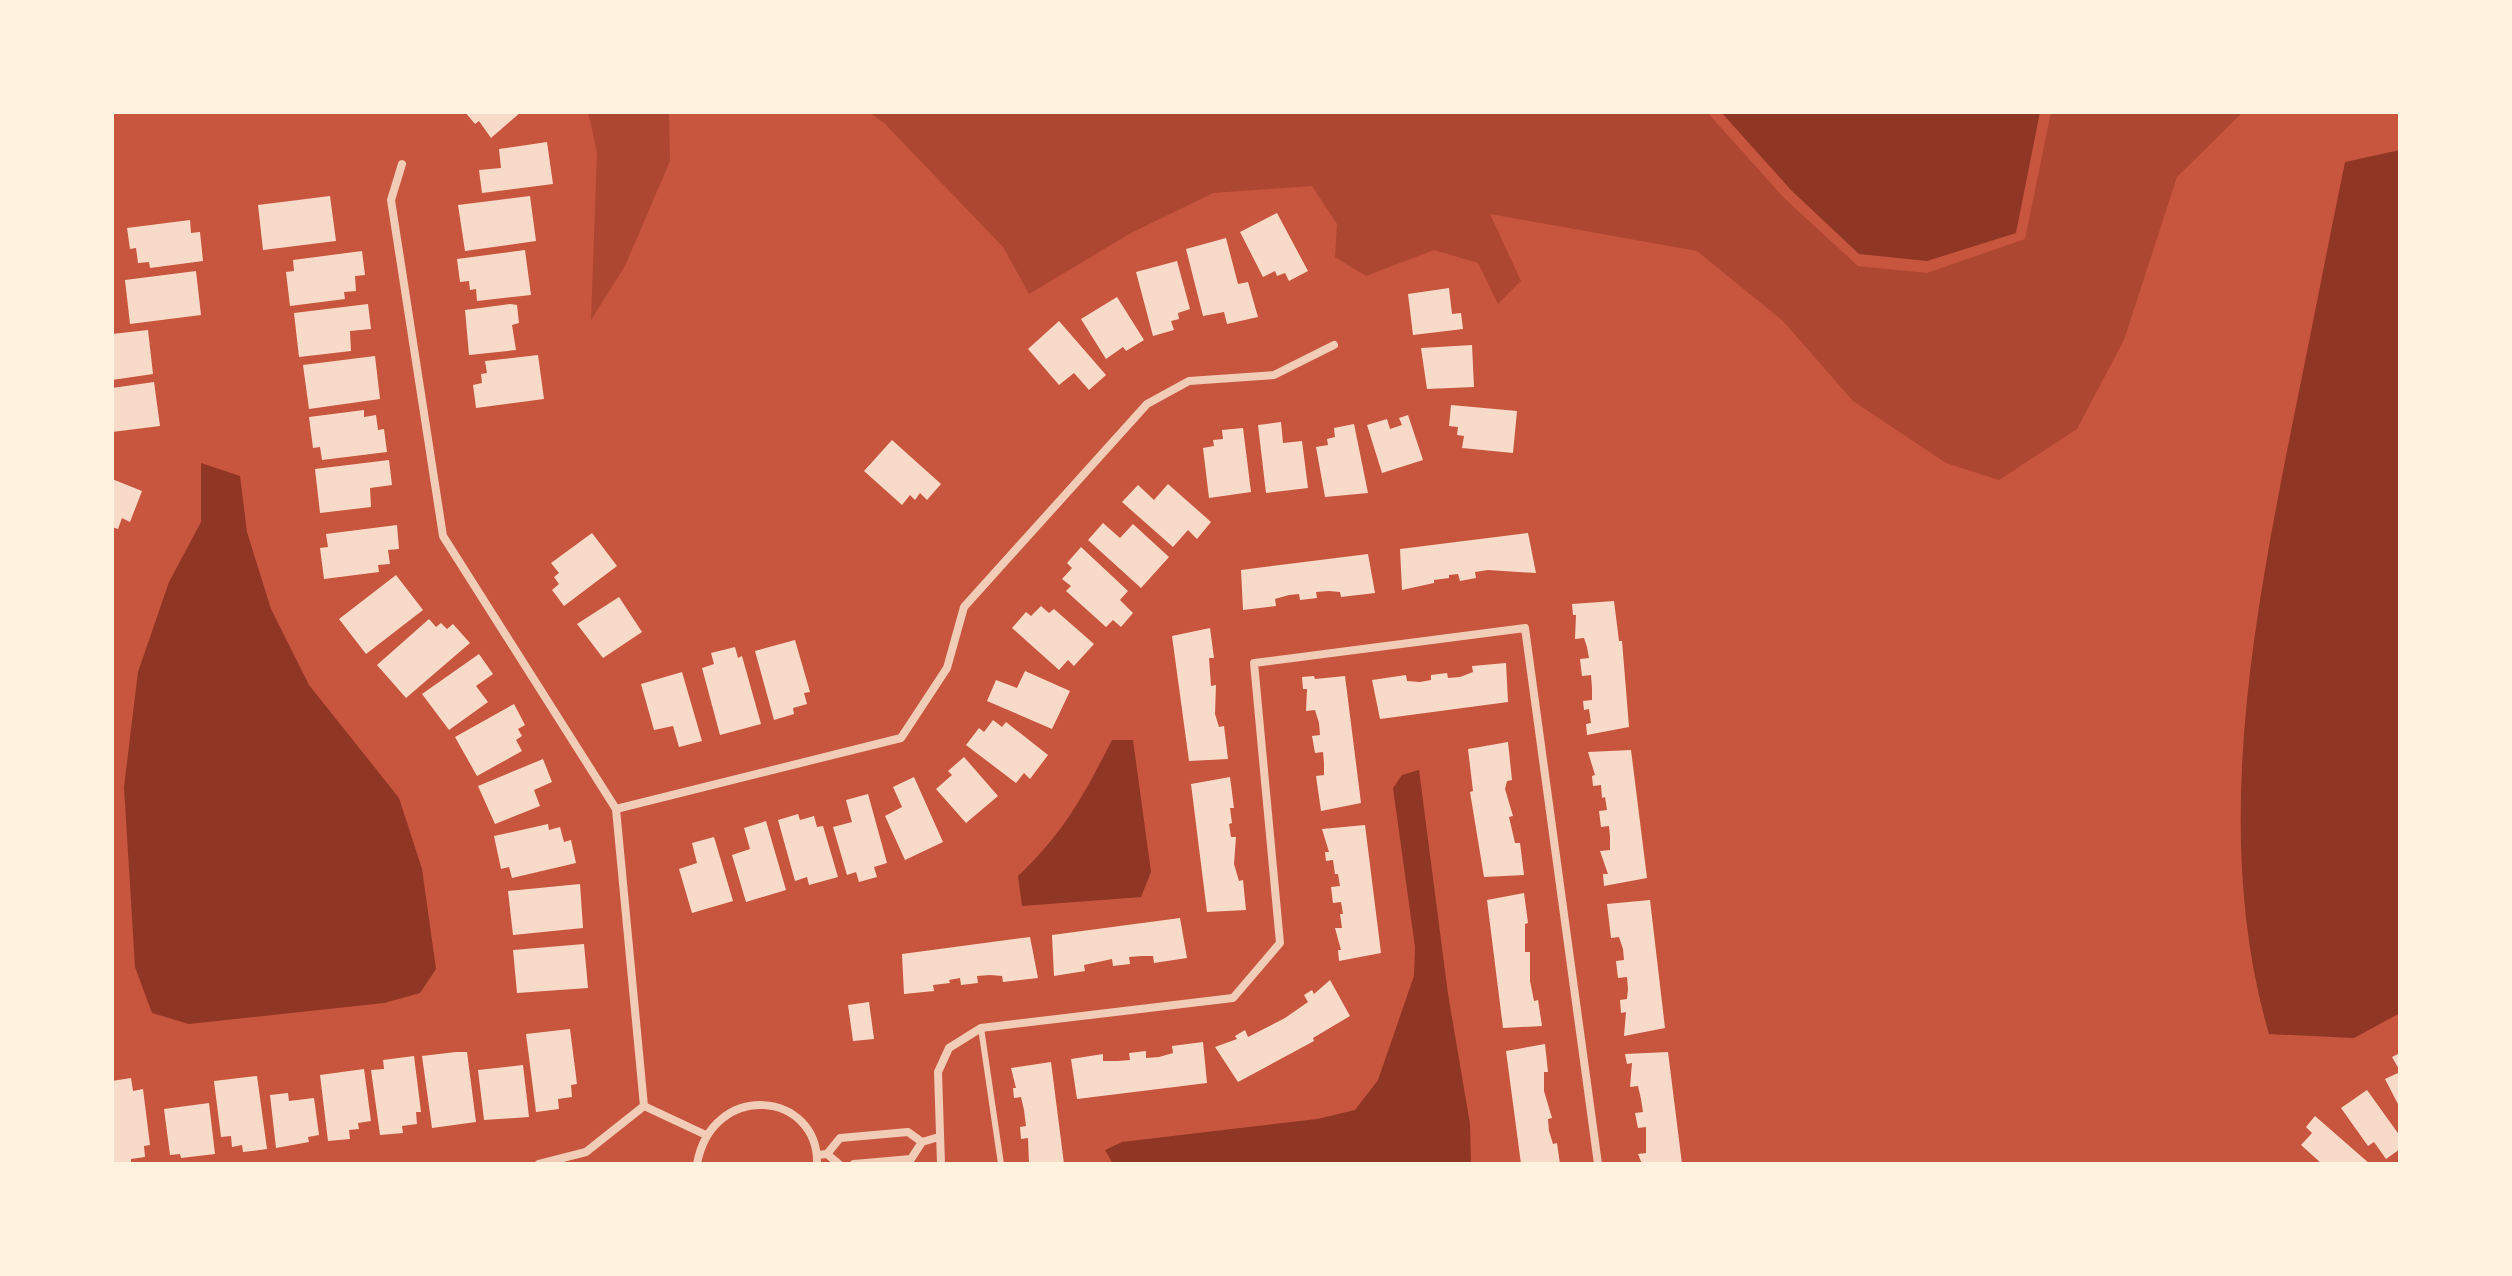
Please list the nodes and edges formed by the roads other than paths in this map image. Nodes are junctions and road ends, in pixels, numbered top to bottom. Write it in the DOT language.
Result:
graph roads {
  1 [pos="402,164"];
  2 [pos="1334,345"];
  3 [pos="616,809"];
  4 [pos="981,1028"];
  5 [pos="644,1106"];
  6 [pos="706,1135"];
  7 [pos="939,1137"];
  8 [pos="922,1142"];
  9 [pos="821,1158"];
  10 [pos="539,1164"];
  11 [pos="697,1164"];
  12 [pos="839,1164"];
  13 [pos="854,1164"];
  14 [pos="941,1164"];
  15 [pos="1001,1164"];
  16 [pos="1598,1164"];
  1 -- 3 [label="street"];
  2 -- 3 [label="street"];
  3 -- 5 [label="street"];
  4 -- 7 [label="street"];
  4 -- 15 [label="lane"];
  4 -- 16 [label="street"];
  5 -- 6 [label="street"];
  5 -- 10 [label="street"];
  6 -- 9 [label="street"];
  6 -- 11 [label="street"];
  7 -- 8 [label="street"];
  7 -- 14 [label="street"];
  8 -- 9 [label="street"];
  8 -- 13 [label="street"];
  9 -- 12 [label="street"];
}
